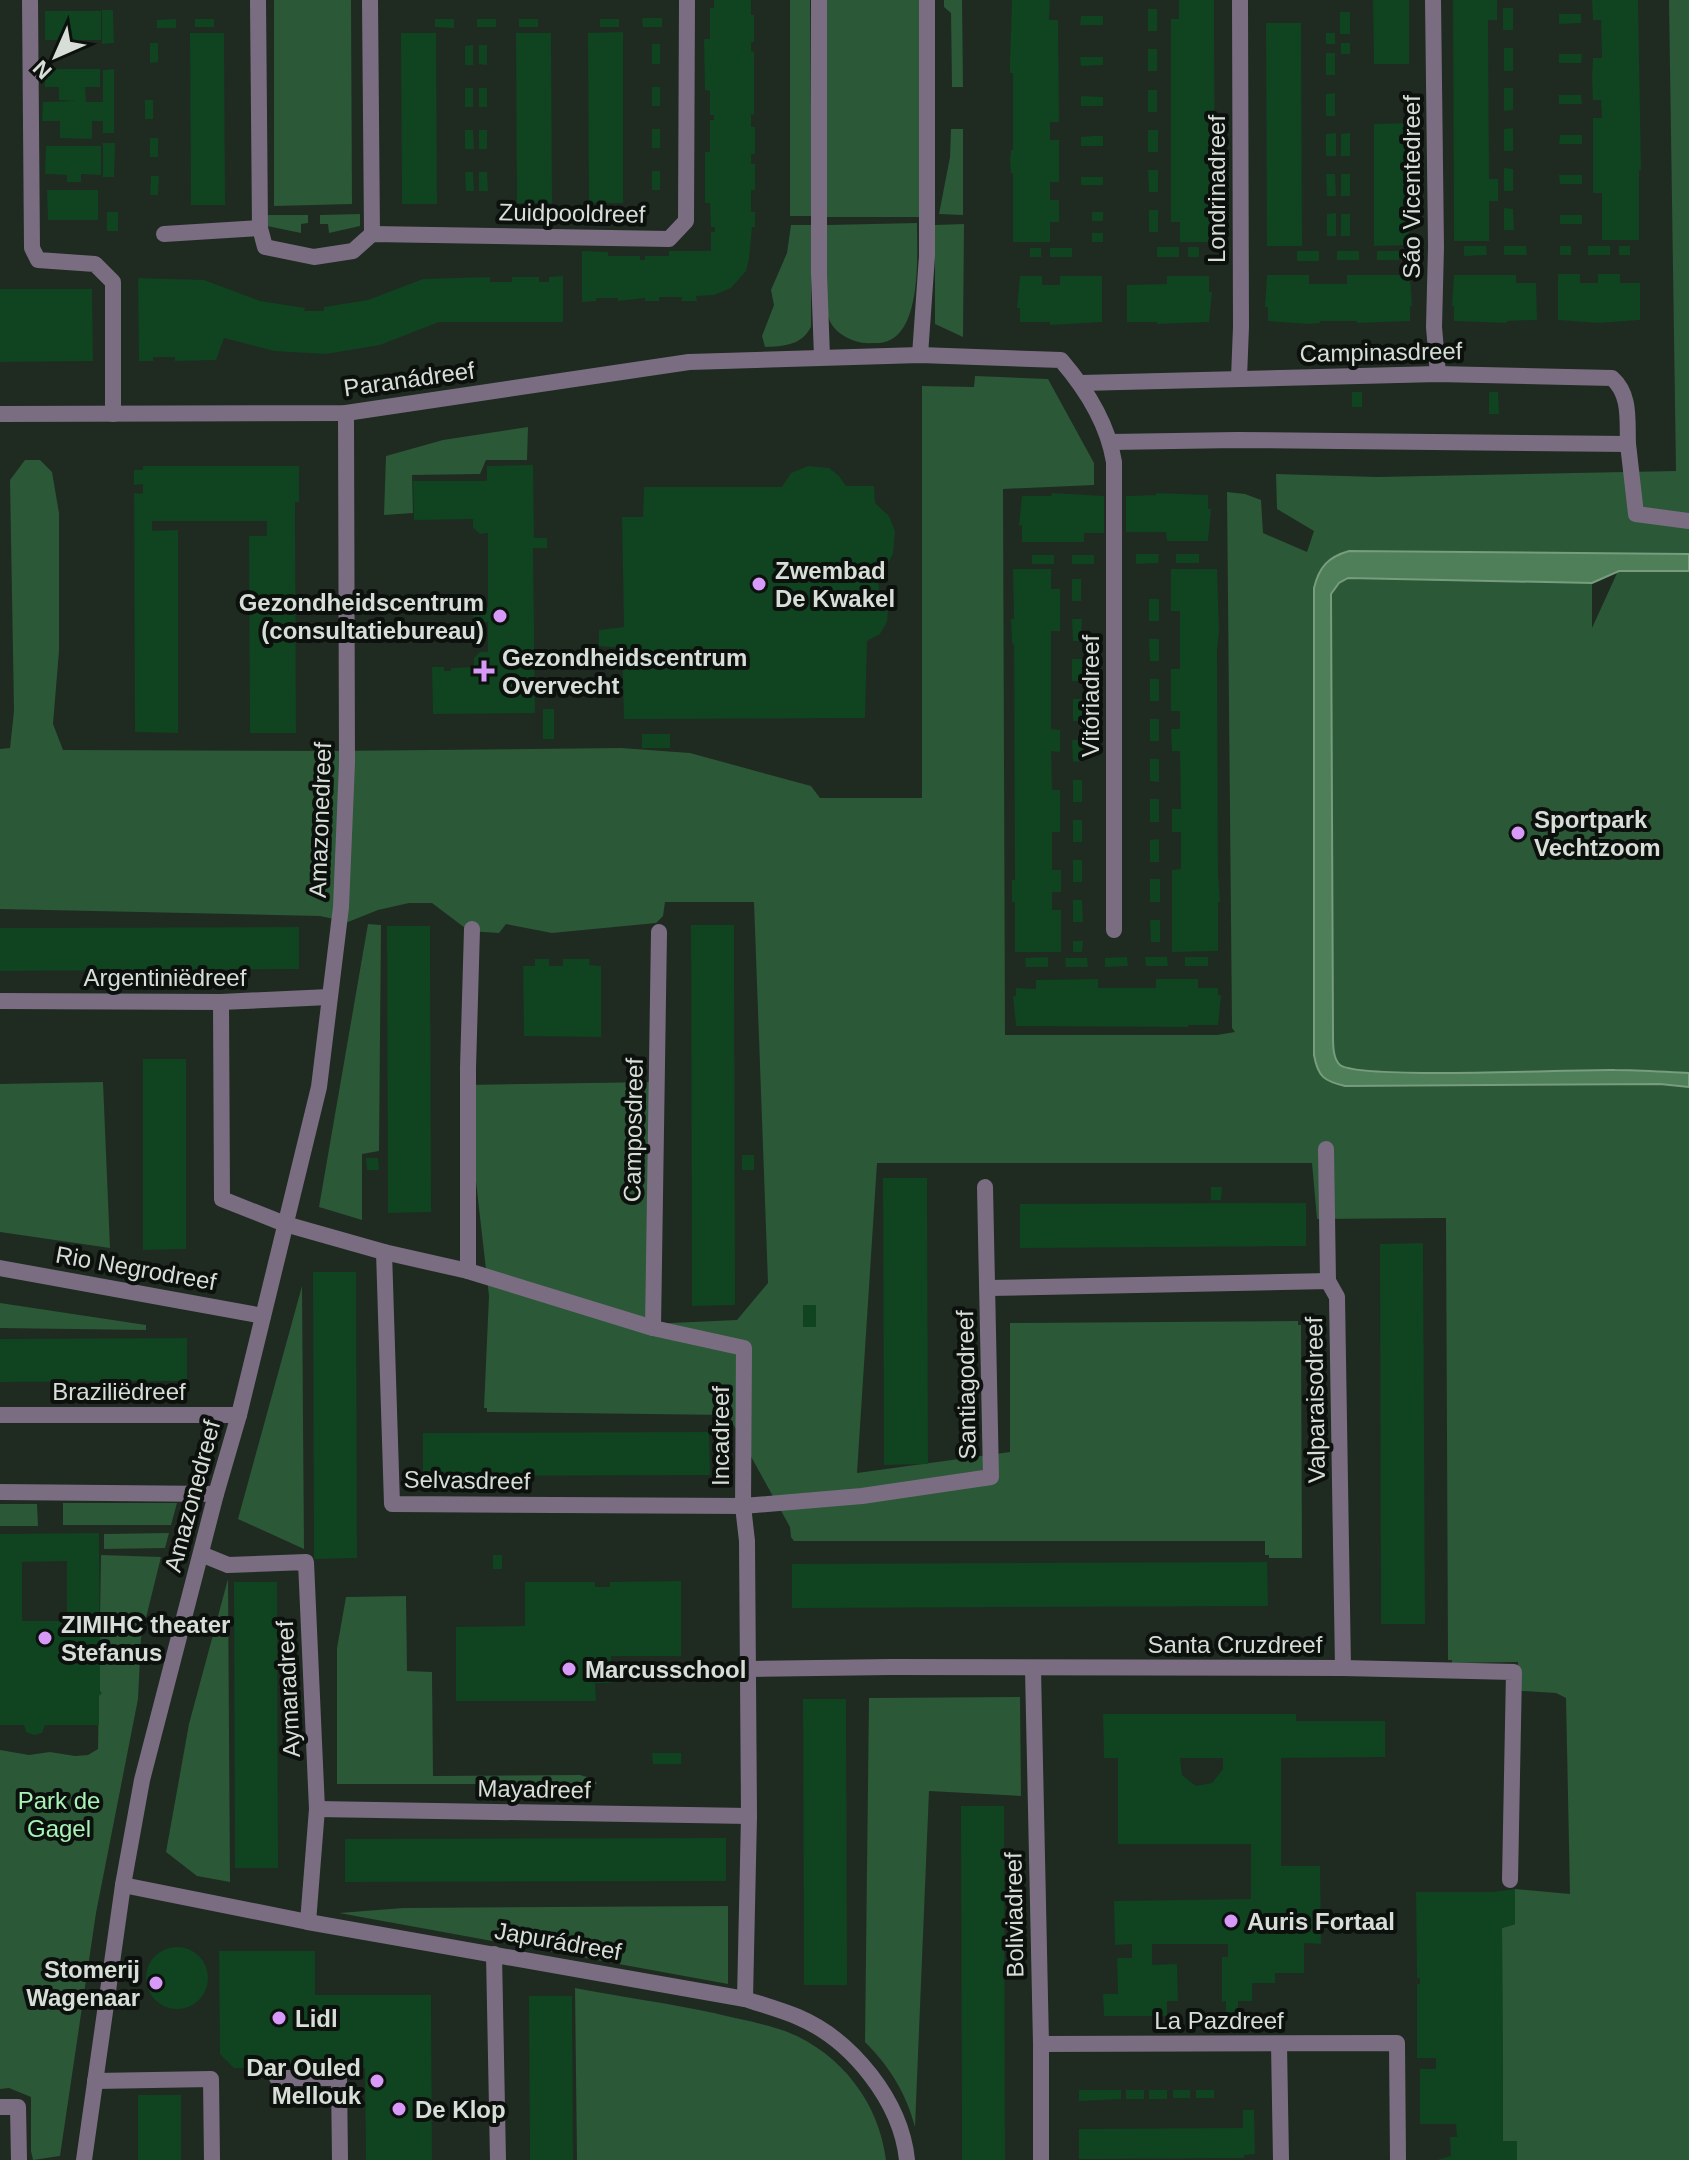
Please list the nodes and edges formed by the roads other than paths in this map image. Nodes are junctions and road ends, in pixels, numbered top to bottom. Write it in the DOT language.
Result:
graph roads {
  1 [pos="30,0"];
  2 [pos="258,0"];
  3 [pos="370,0"];
  4 [pos="687,0"];
  5 [pos="819,0"];
  6 [pos="927,0"];
  7 [pos="1240,0"];
  8 [pos="1433,0"];
  9 [pos="260,228"];
  10 [pos="164,234"];
  11 [pos="372,234"];
  12 [pos="920,355"];
  13 [pos="822,357"];
  14 [pos="1438,374"];
  15 [pos="1239,378"];
  16 [pos="1081,383"];
  17 [pos="346,413"];
  18 [pos="0,414"];
  19 [pos="113,414"];
  20 [pos="1111,442"];
  21 [pos="1628,444"];
  22 [pos="1114,462"];
  23 [pos="1689,521"];
  24 [pos="472,929"];
  25 [pos="1114,930"];
  26 [pos="659,932"];
  27 [pos="329,997"];
  28 [pos="0,1001"];
  29 [pos="221,1002"];
  30 [pos="1326,1149"];
  31 [pos="985,1187"];
  32 [pos="285,1224"];
  33 [pos="384,1252"];
  34 [pos="0,1268"];
  35 [pos="468,1271"];
  36 [pos="1328,1281"];
  37 [pos="989,1288"];
  38 [pos="263,1316"];
  39 [pos="653,1328"];
  40 [pos="0,1415"];
  41 [pos="239,1415"];
  42 [pos="0,1492"];
  43 [pos="216,1494"];
  44 [pos="743,1506"];
  45 [pos="201,1554"];
  46 [pos="1343,1668"];
  47 [pos="748,1669"];
  48 [pos="1033,1669"];
  49 [pos="317,1809"];
  50 [pos="749,1816"];
  51 [pos="1510,1880"];
  52 [pos="123,1885"];
  53 [pos="308,1922"];
  54 [pos="494,1954"];
  55 [pos="745,1999"];
  56 [pos="1041,2044"];
  57 [pos="1279,2044"];
  58 [pos="277,2078"];
  59 [pos="95,2081"];
  60 [pos="0,2107"];
  61 [pos="19,2160"];
  62 [pos="84,2160"];
  63 [pos="212,2160"];
  64 [pos="340,2160"];
  65 [pos="498,2160"];
  66 [pos="907,2160"];
  67 [pos="1041,2160"];
  68 [pos="1281,2160"];
  69 [pos="1398,2160"];
  1 -- 19 [label="street"];
  2 -- 9 [label="street"];
  3 -- 11 [label="street"];
  4 -- 11 [label="street, Zuidpooldreef"];
  5 -- 13 [label="street"];
  6 -- 12 [label="street"];
  7 -- 15 [label="street, Londrinadreef"];
  8 -- 14 [label="street, Sáo Vicentedreef"];
  9 -- 10 [label="street"];
  9 -- 11 [label="street"];
  12 -- 13 [label="street, Paranádreef"];
  12 -- 16 [label="street, Paranádreef"];
  13 -- 17 [label="street, Paranádreef"];
  14 -- 15 [label="street, Campinasdreef"];
  14 -- 21 [label="street, Campinasdreef"];
  15 -- 16 [label="street, Campinasdreef"];
  16 -- 20 [label="street, Paranádreef"];
  17 -- 19 [label="street, Paranádreef"];
  17 -- 27 [label="street, Amazonedreef"];
  18 -- 19 [label="street, Paranádreef"];
  20 -- 21 [label="street"];
  20 -- 22 [label="street, Paranádreef"];
  21 -- 23 [label="street, Campinasdreef"];
  22 -- 25 [label="street, Vitóriadreef"];
  24 -- 35 [label="street"];
  26 -- 39 [label="street, Camposdreef"];
  27 -- 29 [label="street, Argentiniëdreef"];
  27 -- 32 [label="street, Amazonedreef"];
  28 -- 29 [label="street, Argentiniëdreef"];
  29 -- 32 [label="street"];
  30 -- 36 [label="street"];
  31 -- 37 [label="street, Santiagodreef"];
  32 -- 33 [label="street, Incadreef"];
  32 -- 38 [label="street, Amazonedreef"];
  33 -- 35 [label="street, Incadreef"];
  33 -- 44 [label="street, Selvasdreef"];
  34 -- 38 [label="street, Rio Negrodreef"];
  35 -- 39 [label="street, Incadreef"];
  36 -- 37 [label="street, Valparaisodreef"];
  36 -- 46 [label="street, Valparaisodreef"];
  37 -- 44 [label="street, Santiagodreef"];
  38 -- 41 [label="street, Amazonedreef"];
  39 -- 44 [label="street, Incadreef"];
  40 -- 41 [label="street, Braziliëdreef"];
  41 -- 43 [label="street, Amazonedreef"];
  42 -- 43 [label="street"];
  43 -- 45 [label="street, Amazonedreef"];
  44 -- 47 [label="street, Incadreef"];
  45 -- 49 [label="street, Aymaradreef"];
  45 -- 52 [label="street, Amazonedreef"];
  46 -- 48 [label="street, Santa Cruzdreef"];
  46 -- 51 [label="street, Santa Cruzdreef"];
  47 -- 48 [label="street, Santa Cruzdreef"];
  47 -- 50 [label="street, Incadreef"];
  48 -- 56 [label="street, Boliviadreef"];
  49 -- 50 [label="street, Mayadreef"];
  49 -- 53 [label="street, Aymaradreef"];
  50 -- 55 [label="street, Incadreef"];
  52 -- 53 [label="street, Japurádreef"];
  52 -- 59 [label="street, Amazonedreef"];
  53 -- 54 [label="street, Japurádreef"];
  54 -- 55 [label="street, Japurádreef"];
  54 -- 65 [label="street"];
  55 -- 66 [label="street, Japurádreef"];
  56 -- 57 [label="street, La Pazdreef"];
  56 -- 67 [label="street, Boliviadreef"];
  57 -- 68 [label="street"];
  57 -- 69 [label="street, La Pazdreef"];
  58 -- 64 [label="street"];
  59 -- 62 [label="street, Amazonedreef"];
  59 -- 63 [label="street"];
  60 -- 61 [label="street"];
}
